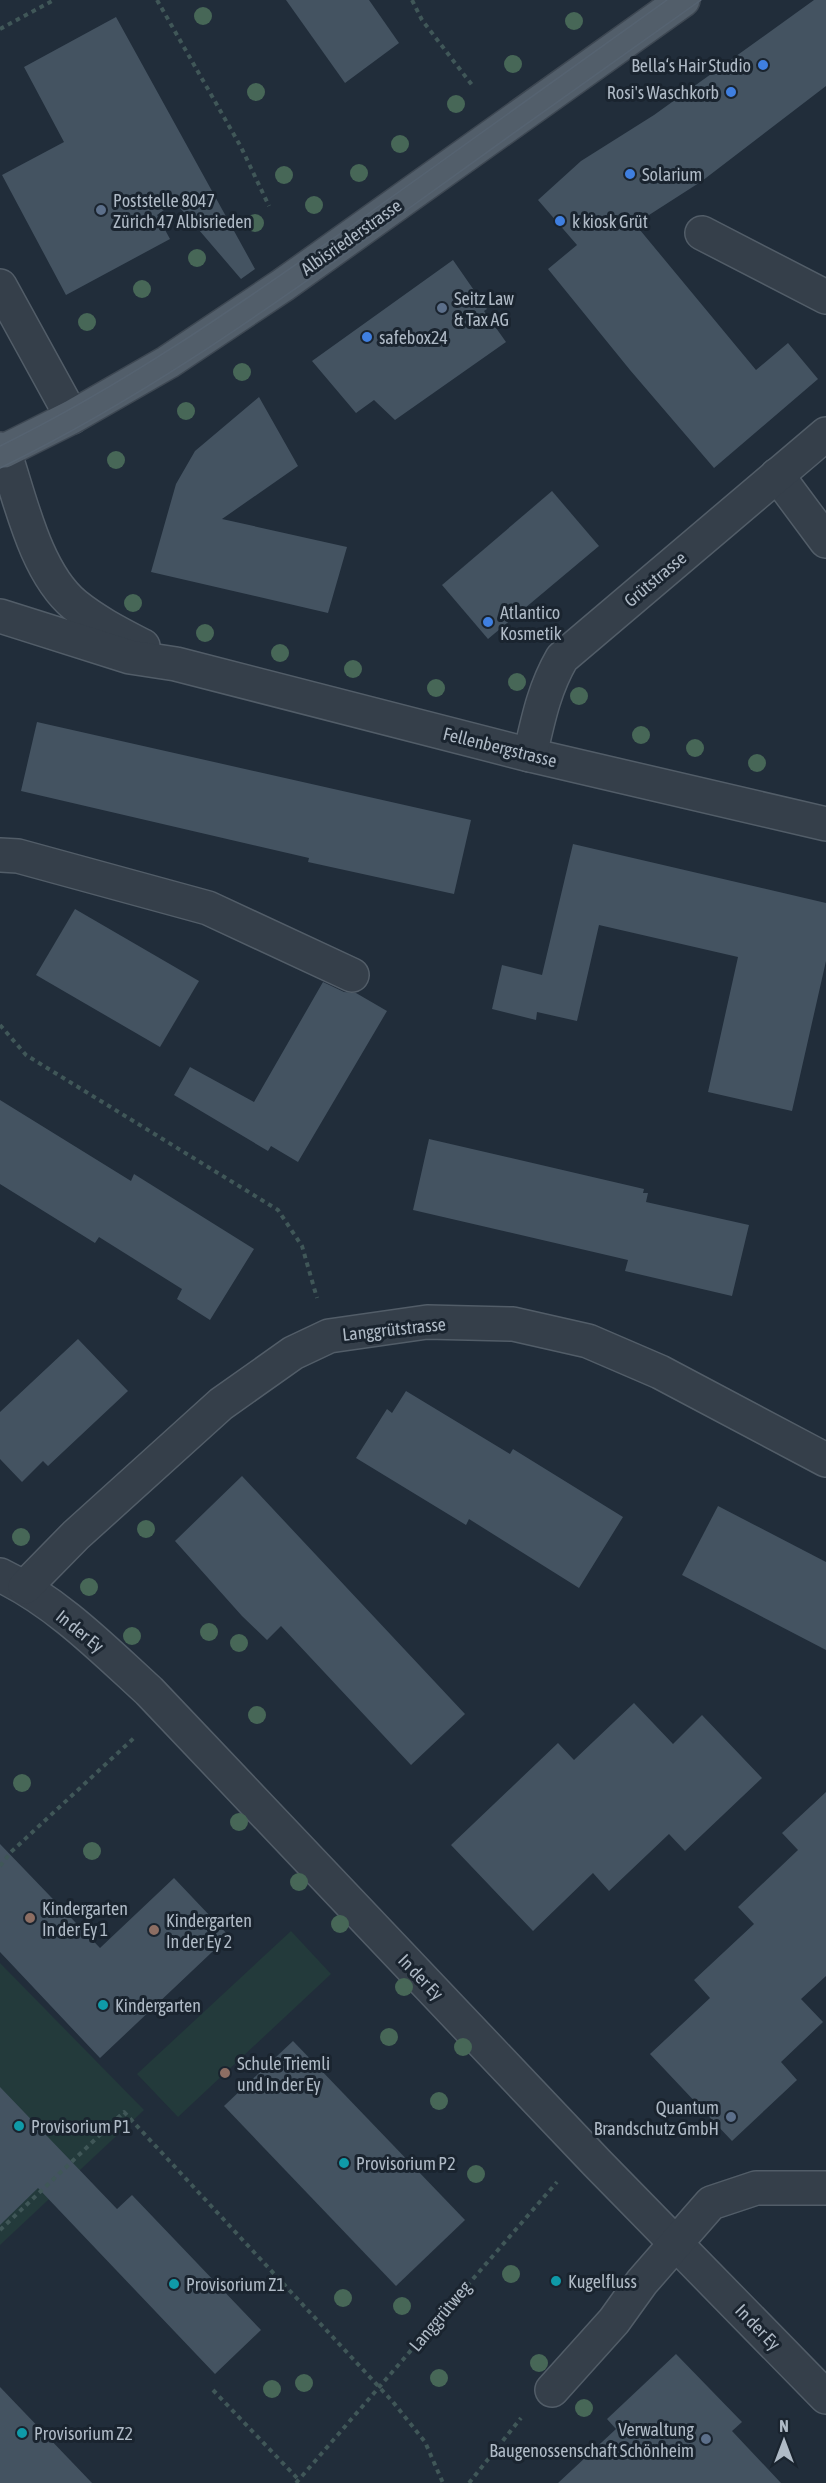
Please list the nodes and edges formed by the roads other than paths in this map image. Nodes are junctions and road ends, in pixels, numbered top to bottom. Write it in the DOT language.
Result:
graph roads {
  1 [pos="683,0"];
  2 [pos="702,233"];
  3 [pos="0,286"];
  4 [pos="826,297"];
  5 [pos="72,417"];
  6 [pos="826,434"];
  7 [pos="1,455"];
  8 [pos="777,475"];
  9 [pos="826,541"];
  10 [pos="0,616"];
  11 [pos="176,664"];
  12 [pos="530,755"];
  13 [pos="826,824"];
  14 [pos="0,855"];
  15 [pos="352,975"];
  16 [pos="826,1460"];
  17 [pos="13,1581"];
  18 [pos="826,2188"];
  19 [pos="676,2243"];
  20 [pos="552,2390"];
  21 [pos="826,2397"];
  1 -- 5 [label="main road, Albisriederstrasse"];
  2 -- 4 [label="street"];
  3 -- 5 [label="street"];
  5 -- 7 [label="main road, Albisriederstrasse"];
  6 -- 8 [label="street, Grütstrasse"];
  7 -- 11 [label="street, Fellenbergstrasse"];
  8 -- 9 [label="street"];
  8 -- 12 [label="street, Grütstrasse"];
  10 -- 11 [label="street, Fellenbergstrasse"];
  11 -- 12 [label="street, Fellenbergstrasse"];
  12 -- 13 [label="street, Fellenbergstrasse"];
  14 -- 15 [label="street"];
  16 -- 17 [label="street, Langgrütstrasse"];
  17 -- 19 [label="street, In der Ey"];
  18 -- 19 [label="street"];
  19 -- 20 [label="street"];
  19 -- 21 [label="street, In der Ey"];
}
